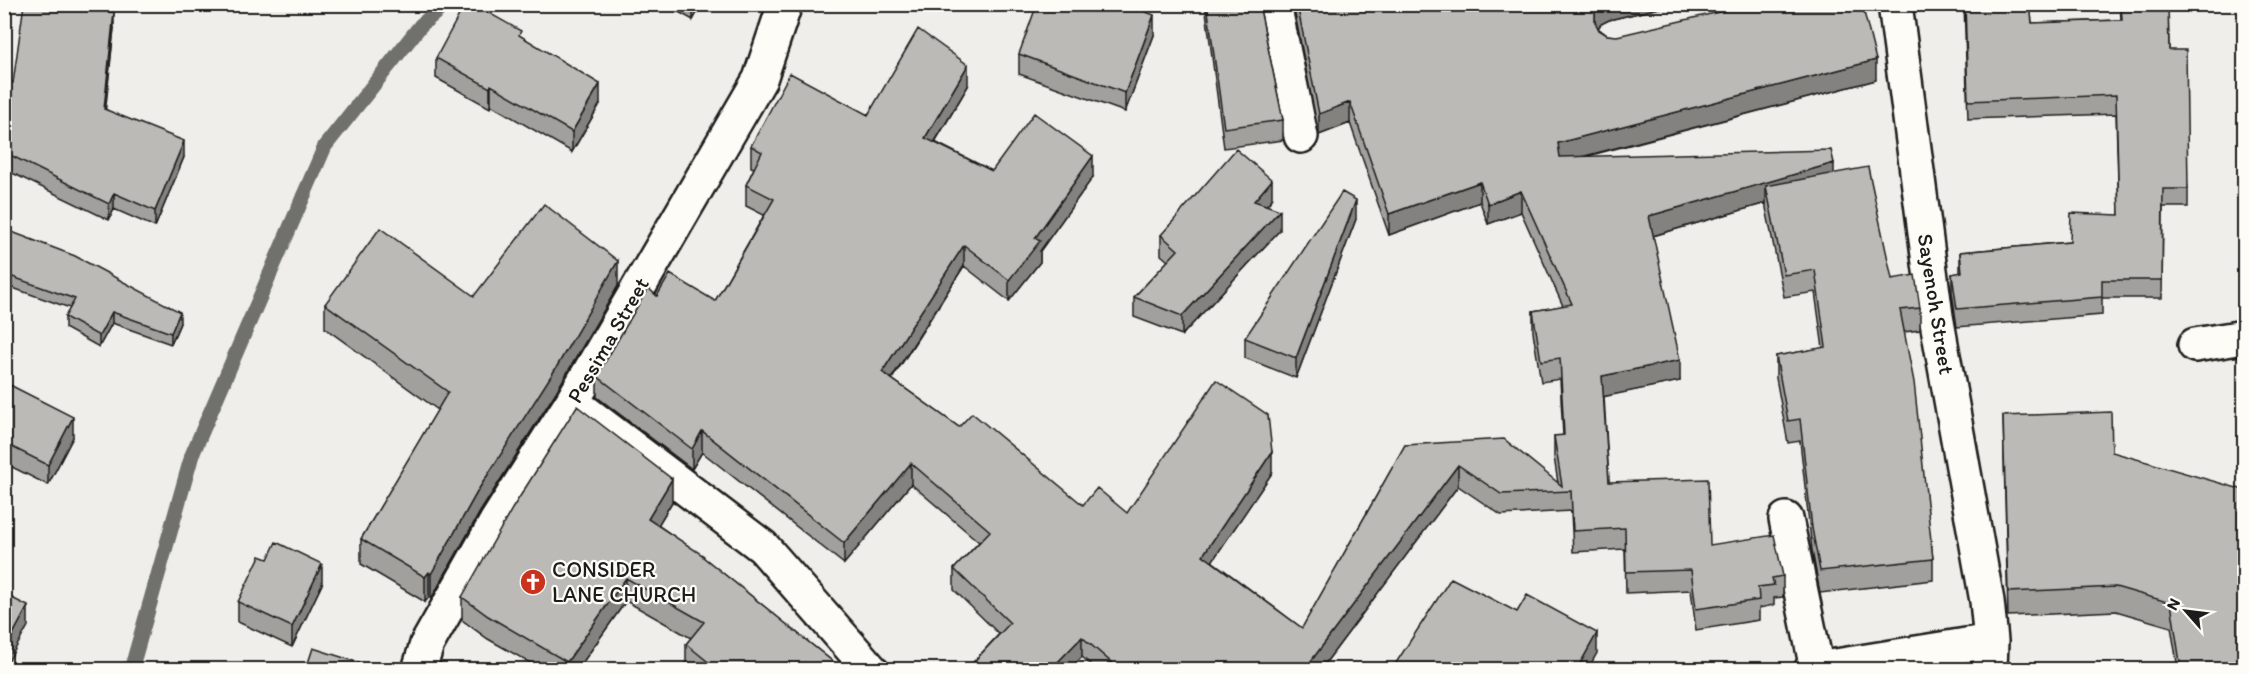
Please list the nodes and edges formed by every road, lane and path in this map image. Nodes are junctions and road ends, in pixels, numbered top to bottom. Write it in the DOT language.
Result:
graph roads {
  1 [pos="785,4"];
  2 [pos="1274,4"];
  3 [pos="1895,4"];
  4 [pos="1301,136"];
  5 [pos="2244,337"];
  6 [pos="2195,345"];
  7 [pos="572,402"];
  8 [pos="1786,519"];
  9 [pos="1991,655"];
  10 [pos="419,669"];
  11 [pos="871,669"];
  12 [pos="1814,669"];
  1 -- 7 [label="street, Pessima Street"];
  2 -- 4 [label="street"];
  3 -- 9 [label="street, Sayenoh Street"];
  5 -- 6 [label="street"];
  7 -- 10 [label="street, Pessima Street"];
  7 -- 11 [label="street"];
  8 -- 12 [label="street"];
  9 -- 12 [label="street"];
}
